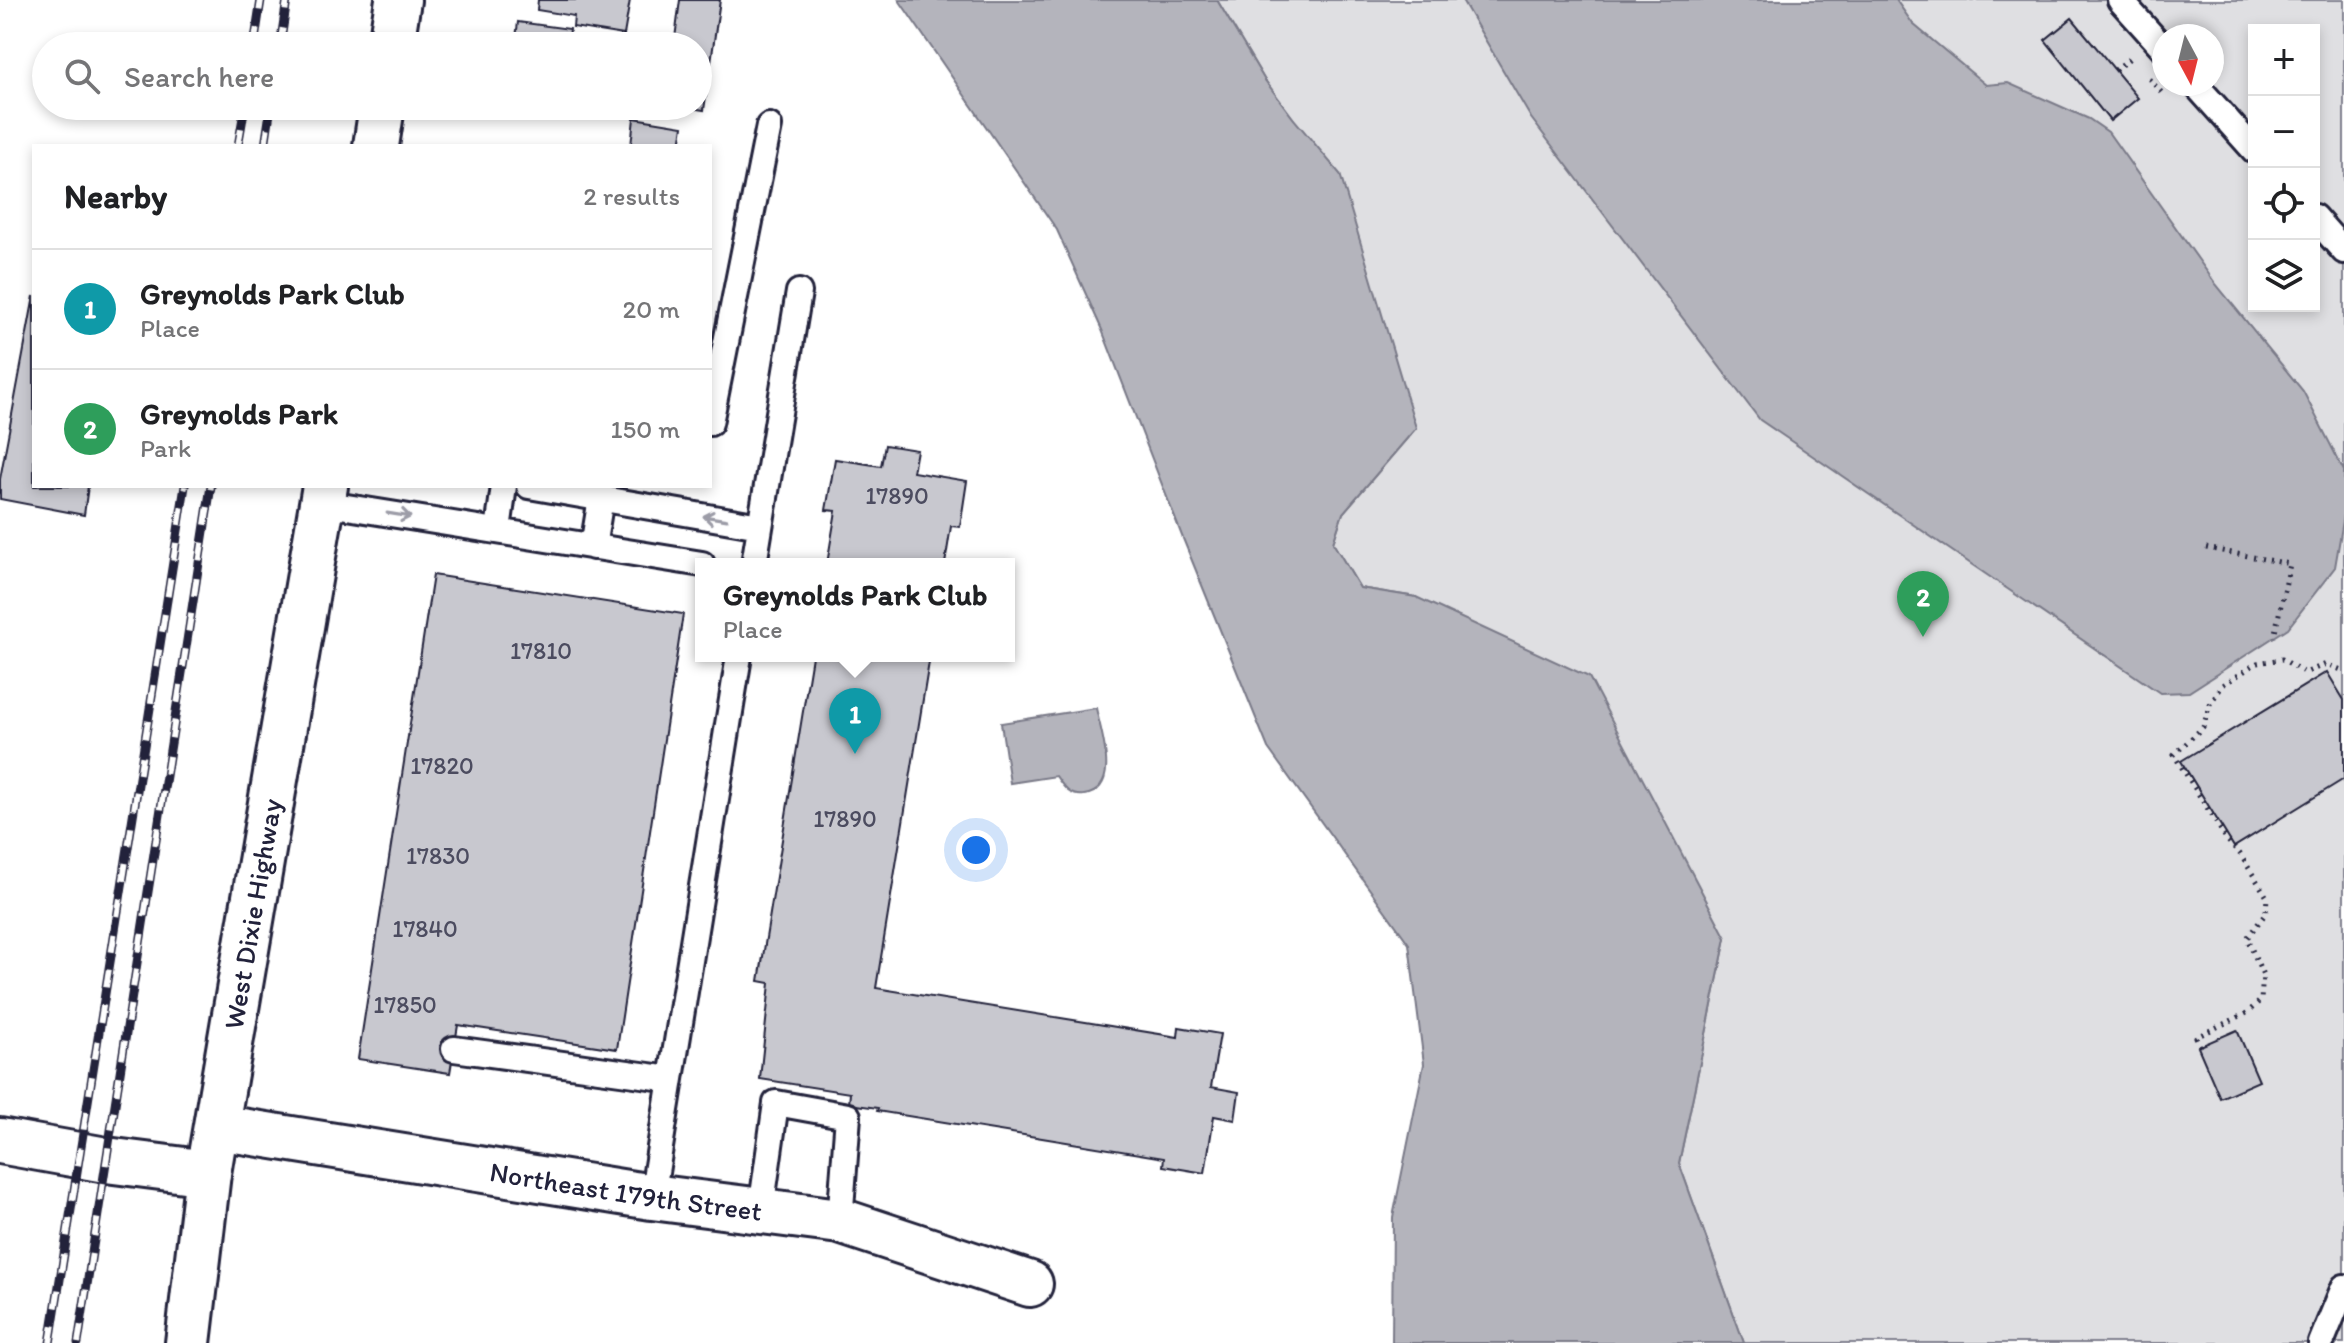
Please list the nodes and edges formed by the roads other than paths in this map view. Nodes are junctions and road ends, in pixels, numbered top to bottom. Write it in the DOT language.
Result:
graph roads {
  1 [pos="398,0"];
  2 [pos="2120,0"];
  3 [pos="393,32"];
  4 [pos="2152,36"];
  5 [pos="2206,96"];
  6 [pos="380,120"];
  7 [pos="769,126"];
  8 [pos="2248,143"];
  9 [pos="376,144"];
  10 [pos="2320,224"];
  11 [pos="2344,251"];
  12 [pos="799,292"];
  13 [pos="712,413"];
  14 [pos="504,488"];
  15 [pos="541,488"];
  16 [pos="324,494"];
  17 [pos="601,498"];
  18 [pos="760,526"];
  19 [pos="498,530"];
  20 [pos="593,547"];
  21 [pos="755,558"];
  22 [pos="695,563"];
  23 [pos="738,662"];
  24 [pos="454,1049"];
  25 [pos="671,1079"];
  26 [pos="217,1127"];
  27 [pos="0,1141"];
  28 [pos="208,1173"];
  29 [pos="652,1197"];
  30 [pos="761,1210"];
  31 [pos="840,1221"];
  32 [pos="1030,1284"];
  33 [pos="2344,1287"];
  34 [pos="2331,1329"];
  35 [pos="188,1343"];
  1 -- 3 [label="street"];
  2 -- 4 [label="lane"];
  5 -- 8 [label="lane"];
  6 -- 9 [label="street"];
  7 -- 13 [label="lane"];
  10 -- 11 [label="lane"];
  12 -- 18 [label="lane"];
  14 -- 19 [label="lane"];
  15 -- 17 [label="lane"];
  16 -- 19 [label="lane, one-way"];
  16 -- 26 [label="street, West Dixie Highway"];
  18 -- 17 [label="lane, one-way"];
  17 -- 20 [label="lane"];
  18 -- 21 [label="lane"];
  19 -- 20 [label="lane"];
  20 -- 22 [label="lane"];
  23 -- 25 [label="lane"];
  24 -- 25 [label="lane"];
  25 -- 29 [label="lane"];
  26 -- 28 [label="street, West Dixie Highway"];
  26 -- 29 [label="street, Northeast 179th Street"];
  27 -- 28 [label="street"];
  28 -- 35 [label="street, West Dixie Highway"];
  29 -- 30 [label="street, Northeast 179th Street"];
  30 -- 31 [label="street, Northeast 179th Street"];
  30 -- 31 [label="lane"];
  31 -- 32 [label="street, Northeast 179th Street"];
  33 -- 34 [label="lane"];
}
